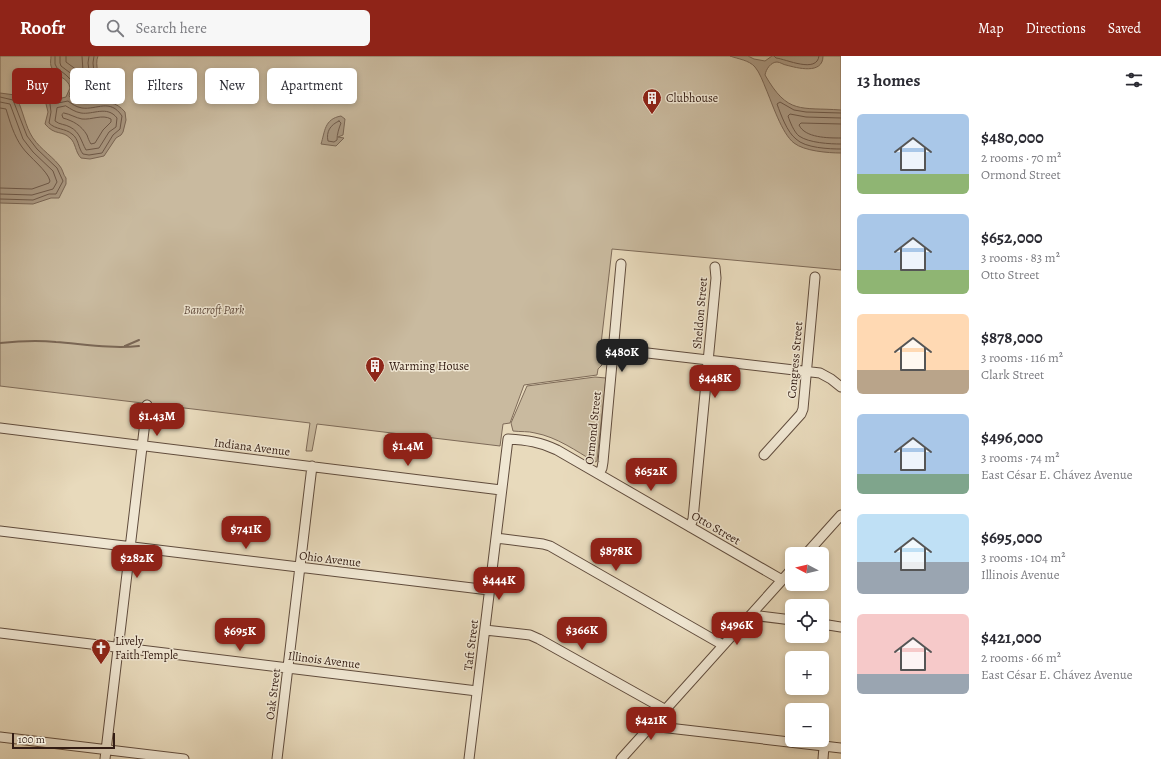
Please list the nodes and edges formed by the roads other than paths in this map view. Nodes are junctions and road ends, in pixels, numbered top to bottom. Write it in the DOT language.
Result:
graph roads {
  1 [pos="621,264"];
  2 [pos="715,267"];
  3 [pos="815,277"];
  4 [pos="613,349"];
  5 [pos="708,360"];
  6 [pos="806,372"];
  7 [pos="841,387"];
  8 [pos="147,405"];
  9 [pos="0,428"];
  10 [pos="508,439"];
  11 [pos="142,445"];
  12 [pos="764,455"];
  13 [pos="312,466"];
  14 [pos="599,474"];
  15 [pos="502,490"];
  16 [pos="840,516"];
  17 [pos="690,527"];
  18 [pos="0,530"];
  19 [pos="496,538"];
  20 [pos="130,547"];
  21 [pos="812,547"];
  22 [pos="300,568"];
  23 [pos="785,577"];
  24 [pos="782,580"];
  25 [pos="490,590"];
  26 [pos="751,615"];
  27 [pos="785,619"];
  28 [pos="829,625"];
  29 [pos="841,627"];
  30 [pos="485,630"];
  31 [pos="0,633"];
  32 [pos="723,645"];
  33 [pos="118,648"];
  34 [pos="288,668"];
  35 [pos="477,691"];
  36 [pos="666,710"];
  37 [pos="651,726"];
  38 [pos="0,737"];
  39 [pos="785,741"];
  40 [pos="824,747"];
  41 [pos="829,747"];
  42 [pos="841,748"];
  43 [pos="105,754"];
  44 [pos="184,759"];
  45 [pos="277,759"];
  46 [pos="469,759"];
  47 [pos="621,759"];
  48 [pos="823,759"];
  1 -- 4 [label="street, Ormond Street"];
  2 -- 5 [label="street, Sheldon Street"];
  3 -- 6 [label="street, Congress Street"];
  4 -- 5 [label="street"];
  4 -- 14 [label="street, Ormond Street"];
  5 -- 6 [label="street"];
  5 -- 17 [label="street, Sheldon Street"];
  6 -- 7 [label="street"];
  6 -- 12 [label="street, Congress Street"];
  8 -- 11 [label="street"];
  9 -- 11 [label="street, Indiana Avenue"];
  10 -- 14 [label="street, Otto Street"];
  10 -- 15 [label="street, Taft Street"];
  11 -- 13 [label="street, Indiana Avenue"];
  11 -- 20 [label="street"];
  13 -- 15 [label="street, Indiana Avenue"];
  13 -- 22 [label="street, Oak Street"];
  14 -- 17 [label="street, Otto Street"];
  15 -- 19 [label="street, Taft Street"];
  16 -- 21 [label="street"];
  17 -- 24 [label="street, Otto Street"];
  18 -- 20 [label="street, Ohio Avenue"];
  19 -- 25 [label="street, Taft Street"];
  19 -- 32 [label="street"];
  20 -- 22 [label="street, Ohio Avenue"];
  20 -- 33 [label="street"];
  22 -- 25 [label="street, Ohio Avenue"];
  22 -- 34 [label="street, Oak Street"];
  23 -- 24 [label="street"];
  24 -- 26 [label="street"];
  25 -- 30 [label="street, Taft Street"];
  26 -- 27 [label="street"];
  26 -- 32 [label="street"];
  28 -- 29 [label="street"];
  30 -- 35 [label="street, Taft Street"];
  30 -- 36 [label="street"];
  31 -- 33 [label="street, Illinois Avenue"];
  32 -- 36 [label="street"];
  33 -- 34 [label="street, Illinois Avenue"];
  33 -- 43 [label="street"];
  34 -- 35 [label="street, Illinois Avenue"];
  34 -- 45 [label="street, Oak Street"];
  35 -- 46 [label="street, Taft Street"];
  36 -- 37 [label="street"];
  37 -- 39 [label="street"];
  37 -- 47 [label="street"];
  38 -- 43 [label="street"];
  40 -- 48 [label="street"];
  41 -- 42 [label="street"];
  43 -- 44 [label="street"];
}
